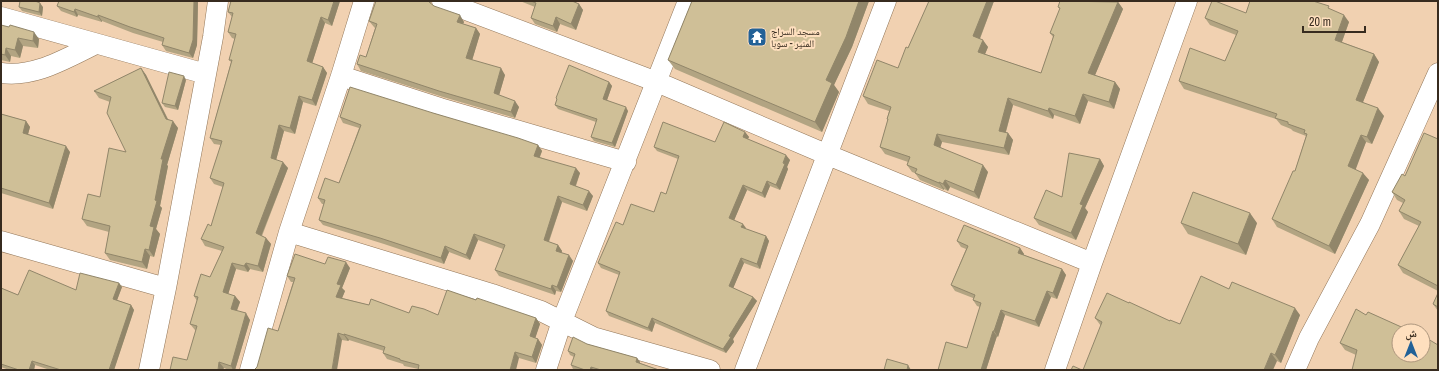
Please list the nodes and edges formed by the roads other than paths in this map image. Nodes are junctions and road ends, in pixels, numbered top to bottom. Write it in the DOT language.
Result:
graph roads {
  1 [pos="218,1"];
  2 [pos="364,1"];
  3 [pos="442,1"];
  4 [pos="688,1"];
  5 [pos="886,1"];
  6 [pos="1187,1"];
  7 [pos="1,17"];
  8 [pos="96,44"];
  9 [pos="1,73"];
  10 [pos="1438,73"];
  11 [pos="206,74"];
  12 [pos="341,76"];
  13 [pos="657,82"];
  14 [pos="828,155"];
  15 [pos="626,162"];
  16 [pos="289,232"];
  17 [pos="1,241"];
  18 [pos="1092,263"];
  19 [pos="166,288"];
  20 [pos="562,321"];
  21 [pos="148,370"];
  22 [pos="250,370"];
  23 [pos="546,370"];
  24 [pos="710,370"];
  25 [pos="745,370"];
  26 [pos="1055,370"];
  27 [pos="1295,370"];
  1 -- 11 [label="street"];
  2 -- 12 [label="street"];
  3 -- 13 [label="street"];
  4 -- 13 [label="street"];
  5 -- 14 [label="street"];
  6 -- 18 [label="street"];
  7 -- 8 [label="street"];
  8 -- 9 [label="street"];
  8 -- 11 [label="street"];
  10 -- 27 [label="street"];
  11 -- 19 [label="street"];
  12 -- 15 [label="street"];
  12 -- 16 [label="street"];
  13 -- 14 [label="street"];
  13 -- 15 [label="street"];
  14 -- 18 [label="street"];
  14 -- 25 [label="street"];
  15 -- 20 [label="street"];
  16 -- 20 [label="street"];
  16 -- 22 [label="street"];
  17 -- 19 [label="street"];
  18 -- 26 [label="street"];
  19 -- 21 [label="street"];
  20 -- 23 [label="street"];
  20 -- 24 [label="street"];
}
